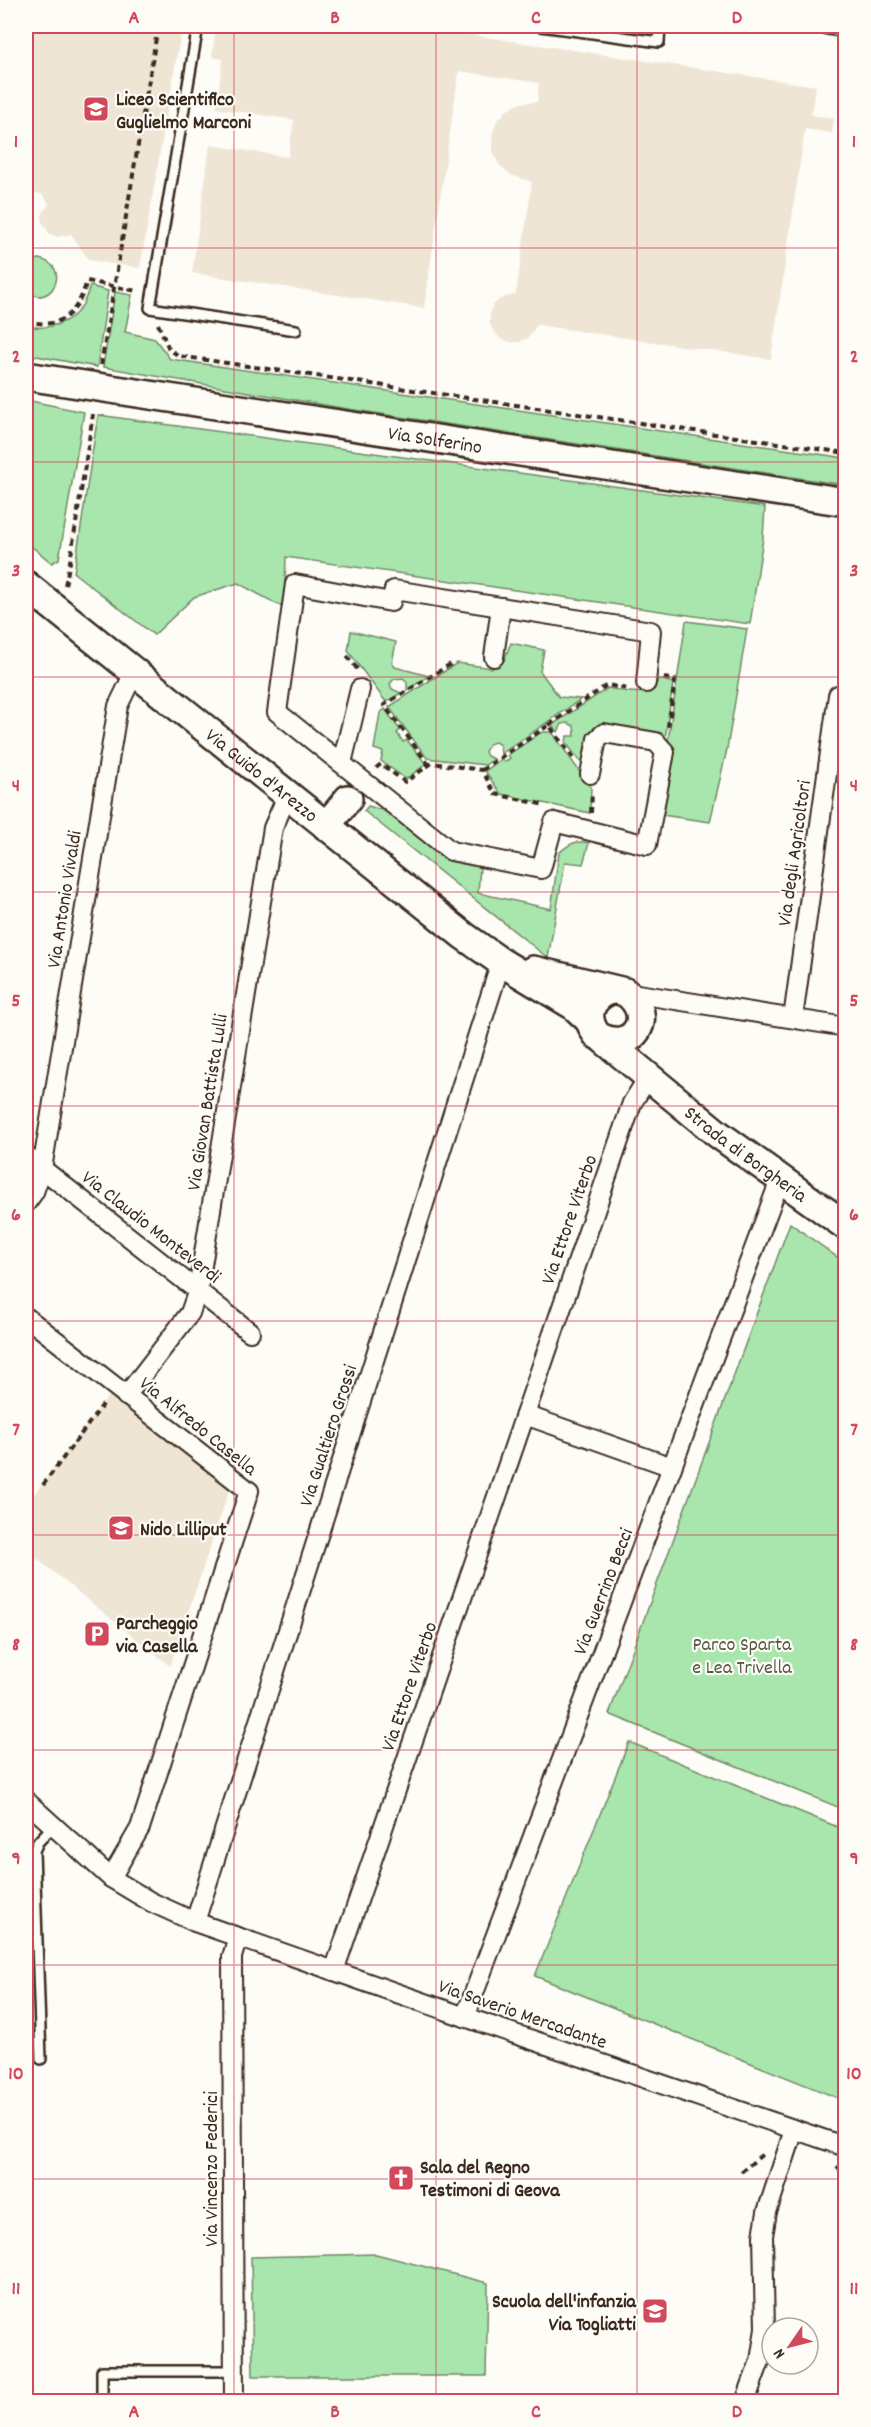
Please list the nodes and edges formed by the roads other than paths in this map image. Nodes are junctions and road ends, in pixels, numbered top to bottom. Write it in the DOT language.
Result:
graph roads {
  1 [pos="198,26"];
  2 [pos="541,26"];
  3 [pos="660,26"];
  4 [pos="812,26"];
  5 [pos="846,32"];
  6 [pos="296,330"];
  7 [pos="30,380"];
  8 [pos="846,502"];
  9 [pos="26,585"];
  10 [pos="501,607"];
  11 [pos="494,657"];
  12 [pos="135,673"];
  13 [pos="647,679"];
  14 [pos="360,689"];
  15 [pos="842,696"];
  16 [pos="342,764"];
  17 [pos="588,776"];
  18 [pos="361,788"];
  19 [pos="287,796"];
  20 [pos="326,826"];
  21 [pos="501,962"];
  22 [pos="618,991"];
  23 [pos="687,1002"];
  24 [pos="793,1018"];
  25 [pos="640,1023"];
  26 [pos="846,1027"];
  27 [pos="597,1030"];
  28 [pos="649,1076"];
  29 [pos="26,1156"];
  30 [pos="42,1169"];
  31 [pos="780,1180"];
  32 [pos="26,1203"];
  33 [pos="846,1226"];
  34 [pos="198,1290"];
  35 [pos="26,1317"];
  36 [pos="250,1332"];
  37 [pos="126,1396"];
  38 [pos="525,1415"];
  39 [pos="672,1467"];
  40 [pos="26,1802"];
  41 [pos="52,1827"];
  42 [pos="111,1878"];
  43 [pos="195,1922"];
  44 [pos="238,1937"];
  45 [pos="334,1971"];
  46 [pos="465,2017"];
  47 [pos="41,2059"];
  48 [pos="794,2130"];
  49 [pos="846,2147"];
  50 [pos="234,2371"];
  51 [pos="102,2402"];
  52 [pos="234,2402"];
  53 [pos="745,2402"];
  1 -- 6 [label="lane"];
  2 -- 3 [label="lane"];
  4 -- 5 [label="lane"];
  7 -- 8 [label="street, Via Solferino"];
  9 -- 12 [label="street, Via Guido d'Arezzo"];
  10 -- 11 [label="street"];
  10 -- 13 [label="street"];
  10 -- 16 [label="street"];
  12 -- 19 [label="street, Via Guido d'Arezzo"];
  12 -- 30 [label="street, Via Antonio Vivaldi"];
  14 -- 16 [label="street"];
  15 -- 24 [label="street, Via degli Agricoltori"];
  16 -- 18 [label="street"];
  17 -- 18 [label="street"];
  18 -- 20 [label="street"];
  19 -- 20 [label="street, Via Guido d'Arezzo"];
  19 -- 34 [label="street, Via Giovan Battista Lulli"];
  20 -- 21 [label="street, Via Guido d'Arezzo"];
  21 -- 22 [label="street"];
  21 -- 27 [label="street, Strada di Borgheria"];
  21 -- 43 [label="street, Via Gualtiero Grossi"];
  22 -- 23 [label="street"];
  22 -- 25 [label="street"];
  22 -- 27 [label="street"];
  23 -- 24 [label="street"];
  23 -- 25 [label="street"];
  24 -- 26 [label="street"];
  25 -- 27 [label="street"];
  25 -- 28 [label="street"];
  27 -- 28 [label="street, Strada di Borgheria"];
  28 -- 31 [label="street, Strada di Borgheria"];
  28 -- 38 [label="street, Via Ettore Viterbo"];
  29 -- 30 [label="street, Via Claudio Monteverdi"];
  30 -- 32 [label="street, Via Antonio Vivaldi"];
  30 -- 34 [label="street, Via Claudio Monteverdi"];
  31 -- 33 [label="street, Strada di Borgheria"];
  31 -- 39 [label="street, Via Guerrino Becci"];
  34 -- 36 [label="street, Via Claudio Monteverdi"];
  34 -- 37 [label="street, Via Giovan Battista Lulli"];
  35 -- 37 [label="street, Via Alfredo Casella"];
  37 -- 42 [label="street, Via Alfredo Casella"];
  38 -- 39 [label="street"];
  38 -- 45 [label="street, Via Ettore Viterbo"];
  39 -- 46 [label="street, Via Guerrino Becci"];
  40 -- 41 [label="street, Via Saverio Mercadante"];
  41 -- 42 [label="street, Via Saverio Mercadante"];
  41 -- 47 [label="lane"];
  42 -- 43 [label="street, Via Saverio Mercadante"];
  43 -- 44 [label="street, Via Saverio Mercadante"];
  44 -- 45 [label="street, Via Saverio Mercadante"];
  44 -- 50 [label="street, Via Vincenzo Federici"];
  45 -- 46 [label="street, Via Saverio Mercadante"];
  46 -- 48 [label="street, Via Saverio Mercadante"];
  48 -- 49 [label="street, Via Saverio Mercadante"];
  48 -- 53 [label="street"];
  50 -- 51 [label="lane"];
  50 -- 52 [label="street, Via Vincenzo Federici"];
}
